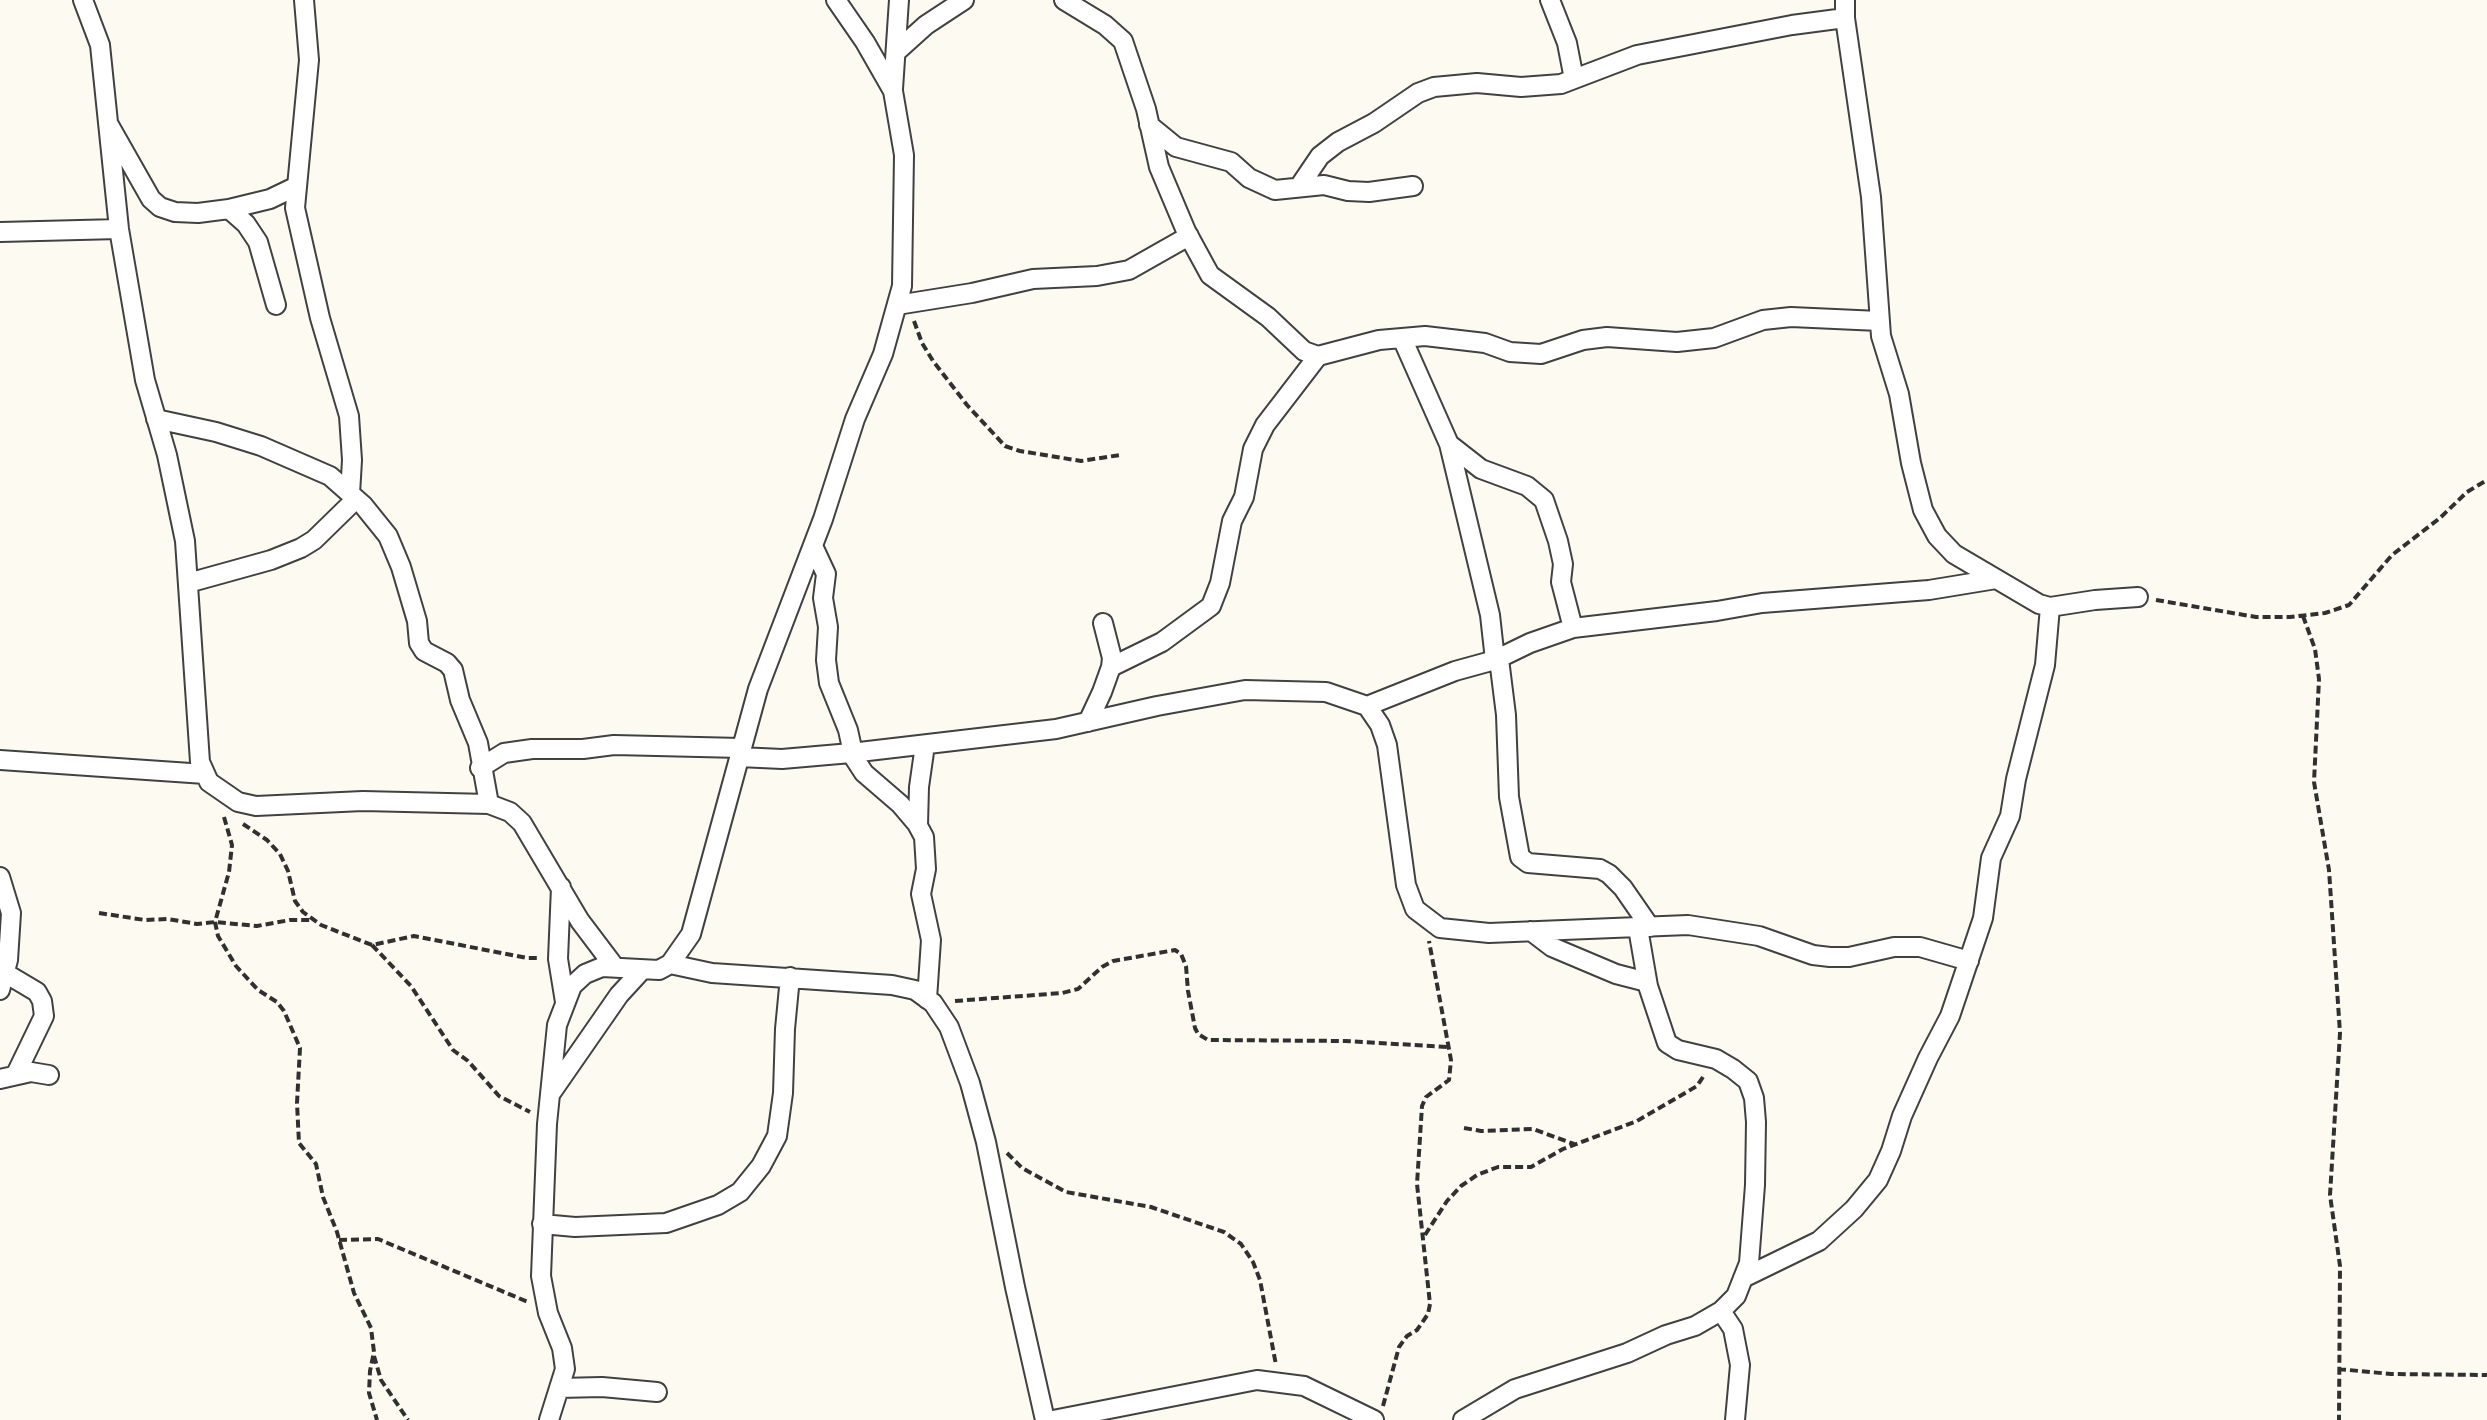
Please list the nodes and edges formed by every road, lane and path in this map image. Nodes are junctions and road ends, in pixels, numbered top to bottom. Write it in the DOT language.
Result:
graph roads {
  1 [pos="83,0"];
  2 [pos="304,0"];
  3 [pos="836,0"];
  4 [pos="899,0"];
  5 [pos="964,0"];
  6 [pos="1064,0"];
  7 [pos="1550,0"];
  8 [pos="1845,9"];
  9 [pos="896,52"];
  10 [pos="1574,79"];
  11 [pos="893,91"];
  12 [pos="107,123"];
  13 [pos="1149,125"];
  14 [pos="297,186"];
  15 [pos="1413,186"];
  16 [pos="1299,187"];
  17 [pos="229,209"];
  18 [pos="119,229"];
  19 [pos="0,232"];
  20 [pos="1189,236"];
  21 [pos="902,304"];
  22 [pos="276,305"];
  23 [pos="1879,321"];
  24 [pos="1402,338"];
  25 [pos="1318,356"];
  26 [pos="156,419"];
  27 [pos="1449,444"];
  28 [pos="1120,455"];
  29 [pos="2487,480"];
  30 [pos="353,496"];
  31 [pos="813,546"];
  32 [pos="1996,579"];
  33 [pos="188,583"];
  34 [pos="2138,597"];
  35 [pos="2050,607"];
  36 [pos="2303,616"];
  37 [pos="1103,623"];
  38 [pos="1573,628"];
  39 [pos="1497,660"];
  40 [pos="1111,667"];
  41 [pos="1367,706"];
  42 [pos="1088,722"];
  43 [pos="925,745"];
  44 [pos="740,753"];
  45 [pos="852,753"];
  46 [pos="0,760"];
  47 [pos="480,768"];
  48 [pos="205,774"];
  49 [pos="489,804"];
  50 [pos="232,814"];
  51 [pos="241,822"];
  52 [pos="918,825"];
  53 [pos="0,877"];
  54 [pos="561,887"];
  55 [pos="99,913"];
  56 [pos="315,920"];
  57 [pos="1426,920"];
  58 [pos="215,922"];
  59 [pos="1644,927"];
  60 [pos="1531,931"];
  61 [pos="372,945"];
  62 [pos="558,959"];
  63 [pos="1969,961"];
  64 [pos="670,964"];
  65 [pos="614,966"];
  66 [pos="642,970"];
  67 [pos="790,977"];
  68 [pos="3,982"];
  69 [pos="1647,982"];
  70 [pos="930,1001"];
  71 [pos="565,1002"];
  72 [pos="1448,1047"];
  73 [pos="1716,1059"];
  74 [pos="49,1075"];
  75 [pos="8,1076"];
  76 [pos="549,1095"];
  77 [pos="547,1124"];
  78 [pos="1464,1128"];
  79 [pos="985,1139"];
  80 [pos="1574,1144"];
  81 [pos="542,1224"];
  82 [pos="1424,1237"];
  83 [pos="339,1240"];
  84 [pos="1743,1278"];
  85 [pos="1721,1311"];
  86 [pos="548,1313"];
  87 [pos="373,1354"];
  88 [pos="2338,1369"];
  89 [pos="2487,1375"];
  90 [pos="1278,1381"];
  91 [pos="559,1388"];
  92 [pos="657,1392"];
  93 [pos="1376,1417"];
  94 [pos="377,1420"];
  95 [pos="408,1420"];
  96 [pos="549,1420"];
  97 [pos="1045,1420"];
  98 [pos="1053,1420"];
  99 [pos="1463,1420"];
  100 [pos="1735,1420"];
  101 [pos="2339,1420"];
  1 -- 12 [label="street"];
  2 -- 14 [label="street"];
  3 -- 11 [label="street"];
  4 -- 9 [label="street"];
  5 -- 9 [label="street"];
  6 -- 13 [label="street"];
  7 -- 10 [label="street"];
  8 -- 10 [label="street"];
  8 -- 23 [label="street"];
  9 -- 11 [label="street"];
  10 -- 16 [label="street"];
  11 -- 21 [label="street"];
  12 -- 17 [label="street"];
  12 -- 18 [label="street"];
  13 -- 16 [label="street"];
  13 -- 20 [label="street"];
  14 -- 17 [label="street"];
  14 -- 30 [label="street"];
  15 -- 16 [label="street"];
  17 -- 22 [label="street"];
  18 -- 19 [label="street"];
  18 -- 26 [label="street"];
  20 -- 21 [label="street"];
  20 -- 25 [label="street"];
  21 -- 28 [label="path"];
  21 -- 31 [label="street"];
  23 -- 24 [label="street"];
  23 -- 32 [label="street"];
  24 -- 25 [label="street"];
  24 -- 27 [label="street"];
  25 -- 40 [label="street"];
  26 -- 30 [label="street"];
  26 -- 33 [label="street"];
  27 -- 38 [label="street"];
  27 -- 39 [label="street"];
  29 -- 36 [label="path"];
  30 -- 33 [label="street"];
  30 -- 47 [label="street"];
  31 -- 44 [label="street"];
  31 -- 45 [label="street"];
  32 -- 35 [label="street"];
  32 -- 38 [label="street"];
  33 -- 48 [label="street"];
  34 -- 35 [label="street"];
  34 -- 36 [label="path"];
  35 -- 63 [label="street"];
  36 -- 88 [label="path"];
  37 -- 40 [label="street"];
  38 -- 39 [label="street"];
  39 -- 41 [label="street"];
  39 -- 59 [label="street"];
  40 -- 42 [label="street"];
  41 -- 42 [label="street"];
  41 -- 57 [label="street"];
  42 -- 43 [label="street"];
  43 -- 45 [label="street"];
  43 -- 52 [label="street"];
  44 -- 45 [label="street"];
  44 -- 47 [label="street"];
  44 -- 64 [label="street"];
  45 -- 52 [label="street"];
  46 -- 48 [label="street"];
  47 -- 49 [label="street"];
  48 -- 49 [label="street"];
  49 -- 54 [label="street"];
  50 -- 58 [label="path"];
  51 -- 56 [label="path"];
  52 -- 70 [label="street"];
  53 -- 68 [label="street"];
  54 -- 62 [label="street"];
  54 -- 65 [label="street"];
  55 -- 58 [label="path"];
  56 -- 58 [label="path"];
  56 -- 61 [label="path"];
  57 -- 60 [label="street"];
  57 -- 72 [label="path"];
  58 -- 83 [label="path"];
  59 -- 60 [label="street"];
  59 -- 63 [label="street"];
  59 -- 69 [label="street"];
  60 -- 69 [label="street"];
  61 -- 62 [label="path"];
  61 -- 77 [label="path"];
  62 -- 71 [label="street"];
  63 -- 84 [label="street"];
  64 -- 66 [label="street"];
  64 -- 67 [label="street"];
  65 -- 66 [label="street"];
  65 -- 71 [label="street"];
  66 -- 76 [label="street"];
  67 -- 70 [label="street"];
  67 -- 81 [label="street"];
  68 -- 75 [label="street"];
  69 -- 73 [label="street"];
  70 -- 72 [label="path"];
  70 -- 79 [label="street"];
  71 -- 76 [label="street"];
  72 -- 82 [label="path"];
  73 -- 80 [label="path"];
  73 -- 84 [label="street"];
  74 -- 75 [label="street"];
  76 -- 77 [label="street"];
  77 -- 81 [label="street"];
  78 -- 80 [label="path"];
  79 -- 90 [label="path"];
  79 -- 97 [label="street"];
  80 -- 82 [label="path"];
  81 -- 86 [label="street"];
  82 -- 93 [label="path"];
  83 -- 86 [label="path"];
  83 -- 87 [label="path"];
  84 -- 85 [label="street"];
  85 -- 99 [label="street"];
  85 -- 100 [label="street"];
  86 -- 91 [label="street"];
  87 -- 94 [label="path"];
  87 -- 95 [label="path"];
  88 -- 89 [label="path"];
  88 -- 101 [label="path"];
  90 -- 93 [label="street"];
  90 -- 98 [label="street"];
  91 -- 92 [label="street"];
  91 -- 96 [label="street"];
}
